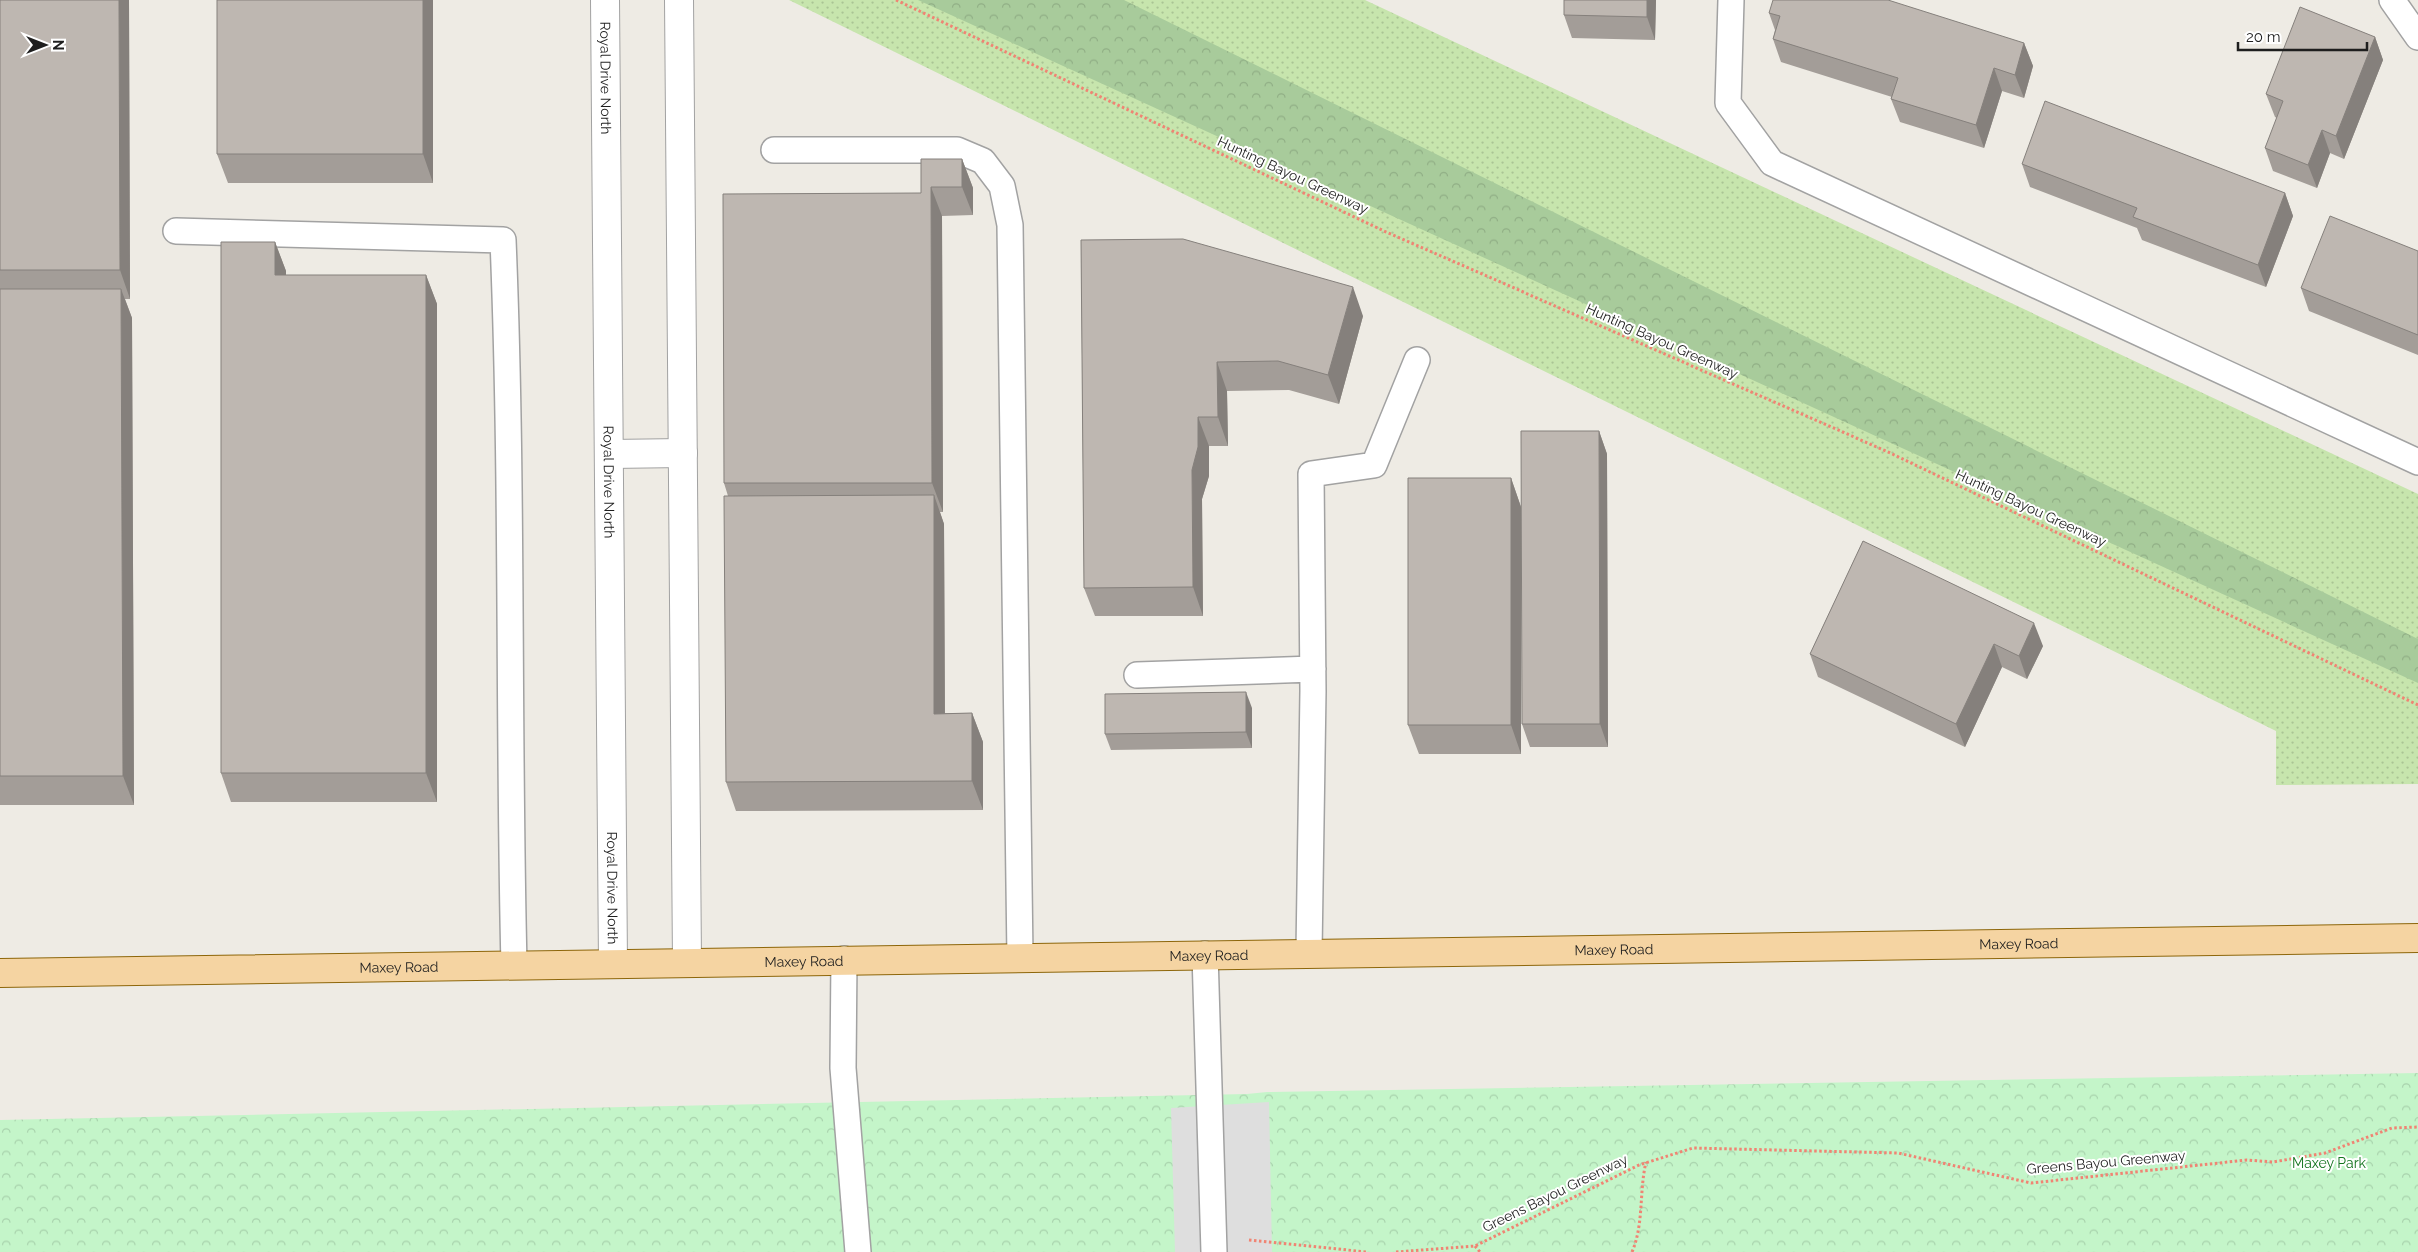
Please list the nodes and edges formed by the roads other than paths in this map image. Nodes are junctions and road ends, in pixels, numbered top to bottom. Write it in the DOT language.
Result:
graph roads {
  1 [pos="605,0"];
  2 [pos="679,0"];
  3 [pos="1731,0"];
  4 [pos="2392,0"];
  5 [pos="2418,37"];
  6 [pos="774,150"];
  7 [pos="176,231"];
  8 [pos="1417,360"];
  9 [pos="683,453"];
  10 [pos="610,454"];
  11 [pos="2418,462"];
  12 [pos="1313,669"];
  13 [pos="1137,675"];
  14 [pos="2418,938"];
  15 [pos="1309,952"];
  16 [pos="1205,954"];
  17 [pos="1020,957"];
  18 [pos="844,959"];
  19 [pos="686,962"];
  20 [pos="613,964"];
  21 [pos="514,965"];
  22 [pos="0,973"];
  23 [pos="1214,1246"];
  24 [pos="858,1252"];
  1 -- 10 [label="street, Royal Drive North"];
  2 -- 9 [label="street"];
  3 -- 11 [label="lane"];
  4 -- 5 [label="lane"];
  6 -- 17 [label="lane"];
  7 -- 21 [label="lane"];
  8 -- 12 [label="lane"];
  9 -- 10 [label="street"];
  9 -- 19 [label="street"];
  10 -- 20 [label="street, Royal Drive North"];
  12 -- 13 [label="lane"];
  12 -- 15 [label="lane"];
  14 -- 15 [label="main road, Maxey Road"];
  15 -- 16 [label="main road, Maxey Road"];
  16 -- 17 [label="main road, Maxey Road"];
  16 -- 23 [label="lane"];
  17 -- 18 [label="main road, Maxey Road"];
  18 -- 19 [label="main road, Maxey Road"];
  18 -- 24 [label="lane"];
  19 -- 20 [label="main road, Maxey Road"];
  20 -- 21 [label="main road, Maxey Road"];
  21 -- 22 [label="main road, Maxey Road"];
}
